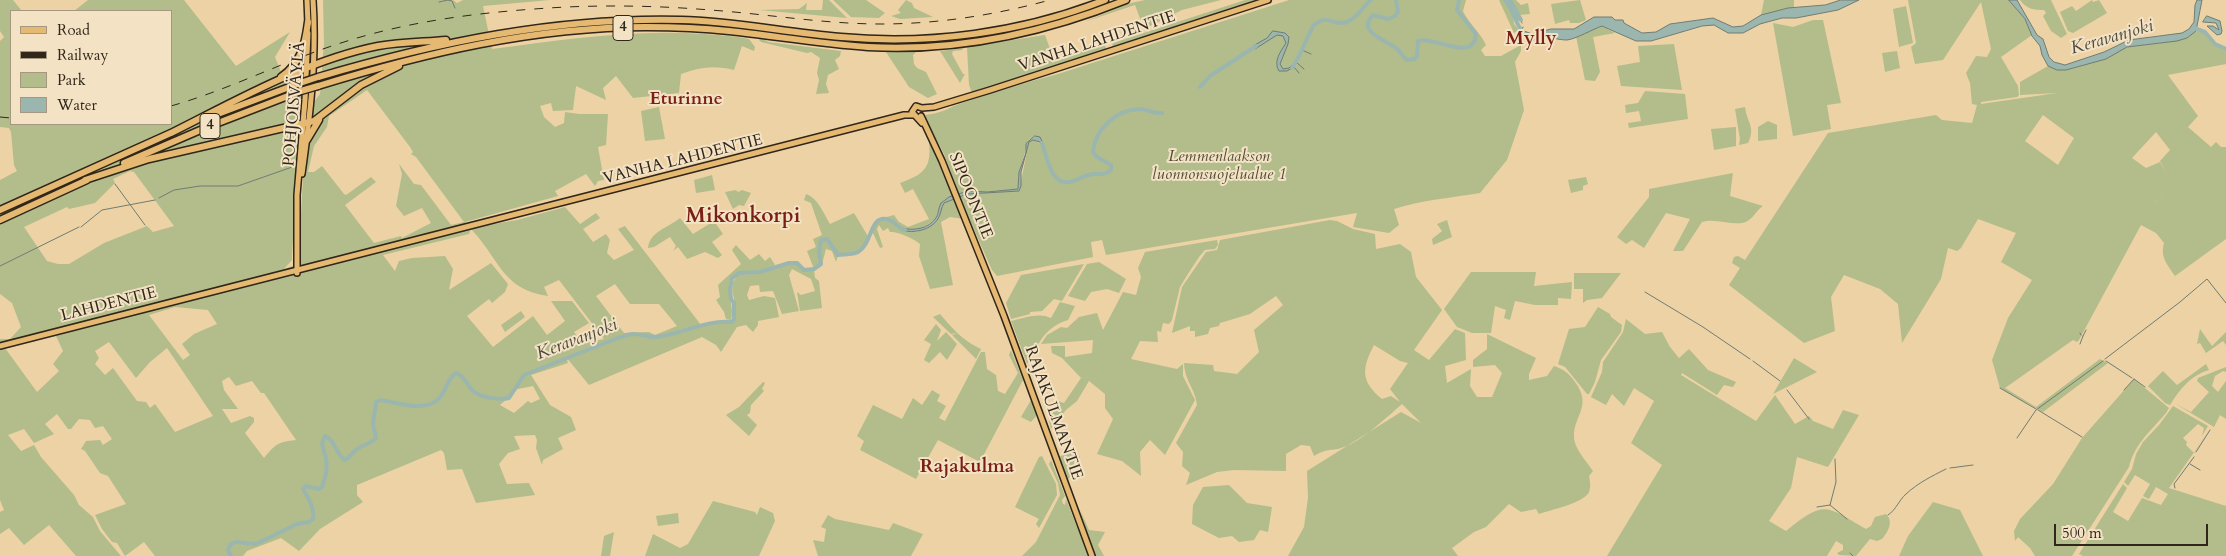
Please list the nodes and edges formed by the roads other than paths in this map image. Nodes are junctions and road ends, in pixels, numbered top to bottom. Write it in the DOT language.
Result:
graph roads {
  1 [pos="307,0"];
  2 [pos="313,0"];
  3 [pos="1105,0"];
  4 [pos="1126,0"];
  5 [pos="1268,0"];
  6 [pos="308,22"];
  7 [pos="480,36"];
  8 [pos="446,52"];
  9 [pos="310,68"];
  10 [pos="266,86"];
  11 [pos="327,112"];
  12 [pos="918,113"];
  13 [pos="305,126"];
  14 [pos="171,133"];
  15 [pos="307,140"];
  16 [pos="85,180"];
  17 [pos="0,210"];
  18 [pos="298,210"];
  19 [pos="0,220"];
  20 [pos="467,227"];
  21 [pos="296,231"];
  22 [pos="294,259"];
  23 [pos="296,272"];
  24 [pos="286,274"];
  25 [pos="990,278"];
  26 [pos="224,289"];
  27 [pos="0,346"];
  28 [pos="1092,556"];
  1 -- 6 [label="main road, POHJOISVÄYLÄ"];
  2 -- 9 [label="main road, POHJOISVÄYLÄ"];
  3 -- 7 [label="highway, 4"];
  4 -- 8 [label="highway, 4"];
  5 -- 12 [label="main road, VANHA LAHDENTIE"];
  6 -- 9 [label="main road, POHJOISVÄYLÄ"];
  6 -- 10 [label="highway"];
  7 -- 9 [label="highway"];
  7 -- 14 [label="highway, 4, bridge"];
  8 -- 11 [label="highway"];
  8 -- 16 [label="highway, 4, bridge"];
  9 -- 10 [label="highway"];
  9 -- 13 [label="main road, POHJOISVÄYLÄ"];
  10 -- 14 [label="highway"];
  11 -- 13 [label="highway"];
  11 -- 15 [label="highway"];
  12 -- 20 [label="main road, VANHA LAHDENTIE"];
  12 -- 25 [label="main road, SIPOONTIE"];
  13 -- 15 [label="main road, POHJOISVÄYLÄ"];
  13 -- 16 [label="highway"];
  13 -- 18 [label="main road, POHJOISVÄYLÄ"];
  14 -- 17 [label="highway, 4"];
  15 -- 18 [label="main road, POHJOISVÄYLÄ"];
  16 -- 19 [label="highway, 4"];
  18 -- 21 [label="main road, POHJOISVÄYLÄ"];
  20 -- 23 [label="main road, LAHDENTIE"];
  21 -- 22 [label="main road, POHJOISVÄYLÄ"];
  21 -- 23 [label="main road, POHJOISVÄYLÄ"];
  22 -- 23 [label="main road, POHJOISVÄYLÄ"];
  22 -- 24 [label="main road, POHJOISVÄYLÄ"];
  23 -- 24 [label="main road, LAHDENTIE"];
  23 -- 26 [label="main road, LAHDENTIE"];
  24 -- 26 [label="main road, LAHDENTIE"];
  25 -- 28 [label="main road, RAJAKULMANTIE"];
  26 -- 27 [label="main road, LAHDENTIE"];
}
